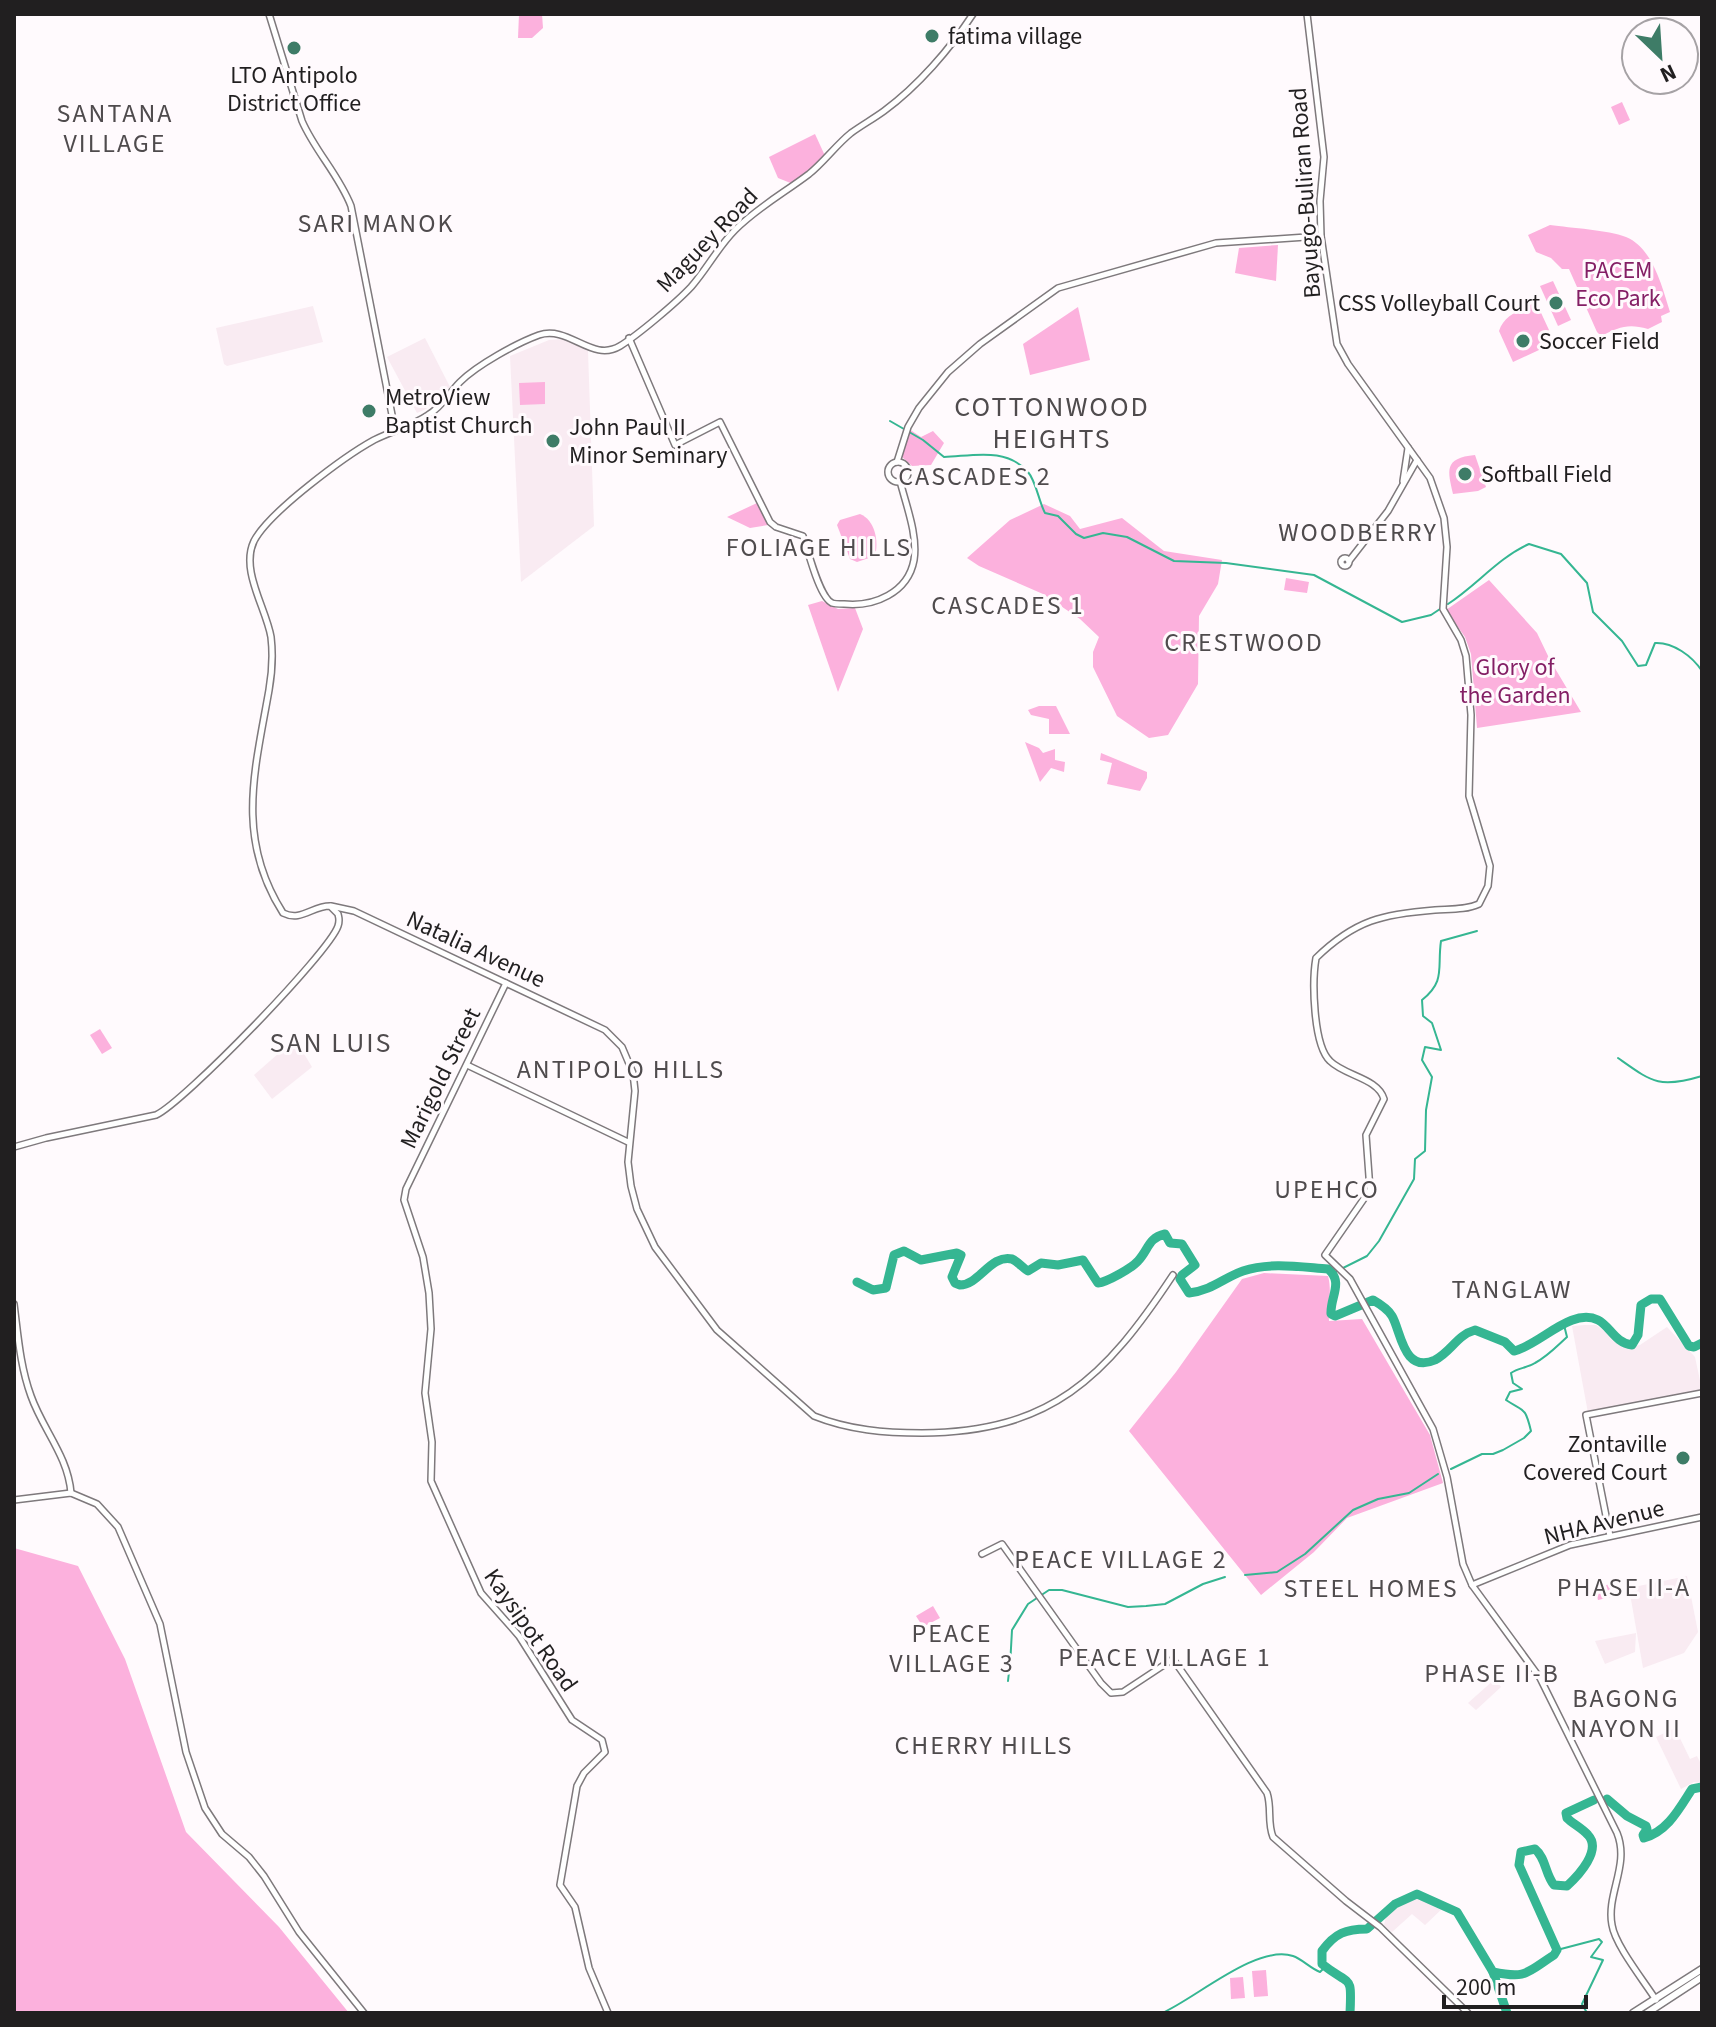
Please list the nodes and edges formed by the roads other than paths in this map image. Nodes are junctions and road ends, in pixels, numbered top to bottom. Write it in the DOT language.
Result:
graph roads {
  1 [pos="269,14"];
  2 [pos="973,14"];
  3 [pos="1307,14"];
  4 [pos="1321,236"];
  5 [pos="629,338"];
  6 [pos="395,430"];
  7 [pos="1408,446"];
  8 [pos="1418,459"];
  9 [pos="897,462"];
  10 [pos="900,481"];
  11 [pos="1402,482"];
  12 [pos="1349,561"];
  13 [pos="330,906"];
  14 [pos="506,983"];
  15 [pos="467,1065"];
  16 [pos="629,1142"];
  17 [pos="14,1147"];
  18 [pos="406,1189"];
  19 [pos="1173,1275"];
  20 [pos="14,1304"];
  21 [pos="1702,1393"];
  22 [pos="71,1493"];
  23 [pos="14,1500"];
  24 [pos="1702,1517"];
  25 [pos="1610,1536"];
  26 [pos="982,1554"];
  27 [pos="1472,1585"];
  28 [pos="1702,1969"];
  29 [pos="1702,1977"];
  30 [pos="1657,2002"];
  31 [pos="364,2013"];
  32 [pos="608,2013"];
  33 [pos="1468,2013"];
  34 [pos="1633,2013"];
  35 [pos="1647,2013"];
  1 -- 6 [label="street"];
  2 -- 5 [label="street, Maguey Road"];
  3 -- 4 [label="street, Bayugo-Buliran Road"];
  4 -- 7 [label="street, Bayugo-Buliran Road"];
  4 -- 9 [label="street"];
  5 -- 6 [label="street, Maguey Road"];
  5 -- 10 [label="street"];
  6 -- 13 [label="street, Maguey Road"];
  7 -- 8 [label="street, Bayugo-Buliran Road"];
  7 -- 11 [label="street"];
  8 -- 11 [label="street"];
  8 -- 27 [label="street, Bayugo-Buliran Road"];
  9 -- 10 [label="street"];
  9 -- 10 [label="street"];
  11 -- 12 [label="street"];
  13 -- 14 [label="street, Natalia Avenue"];
  13 -- 17 [label="street"];
  14 -- 15 [label="street, Marigold Street"];
  14 -- 16 [label="street, Natalia Avenue"];
  15 -- 16 [label="street"];
  15 -- 18 [label="street, Marigold Street"];
  16 -- 19 [label="street"];
  18 -- 32 [label="street, Kaysipot Road"];
  20 -- 22 [label="street"];
  21 -- 25 [label="street"];
  22 -- 23 [label="street"];
  22 -- 31 [label="street"];
  24 -- 25 [label="street, NHA Avenue"];
  25 -- 27 [label="street, NHA Avenue"];
  26 -- 33 [label="street"];
  27 -- 30 [label="street"];
  28 -- 30 [label="main road"];
  29 -- 30 [label="main road"];
  30 -- 34 [label="main road"];
  30 -- 35 [label="main road"];
}
